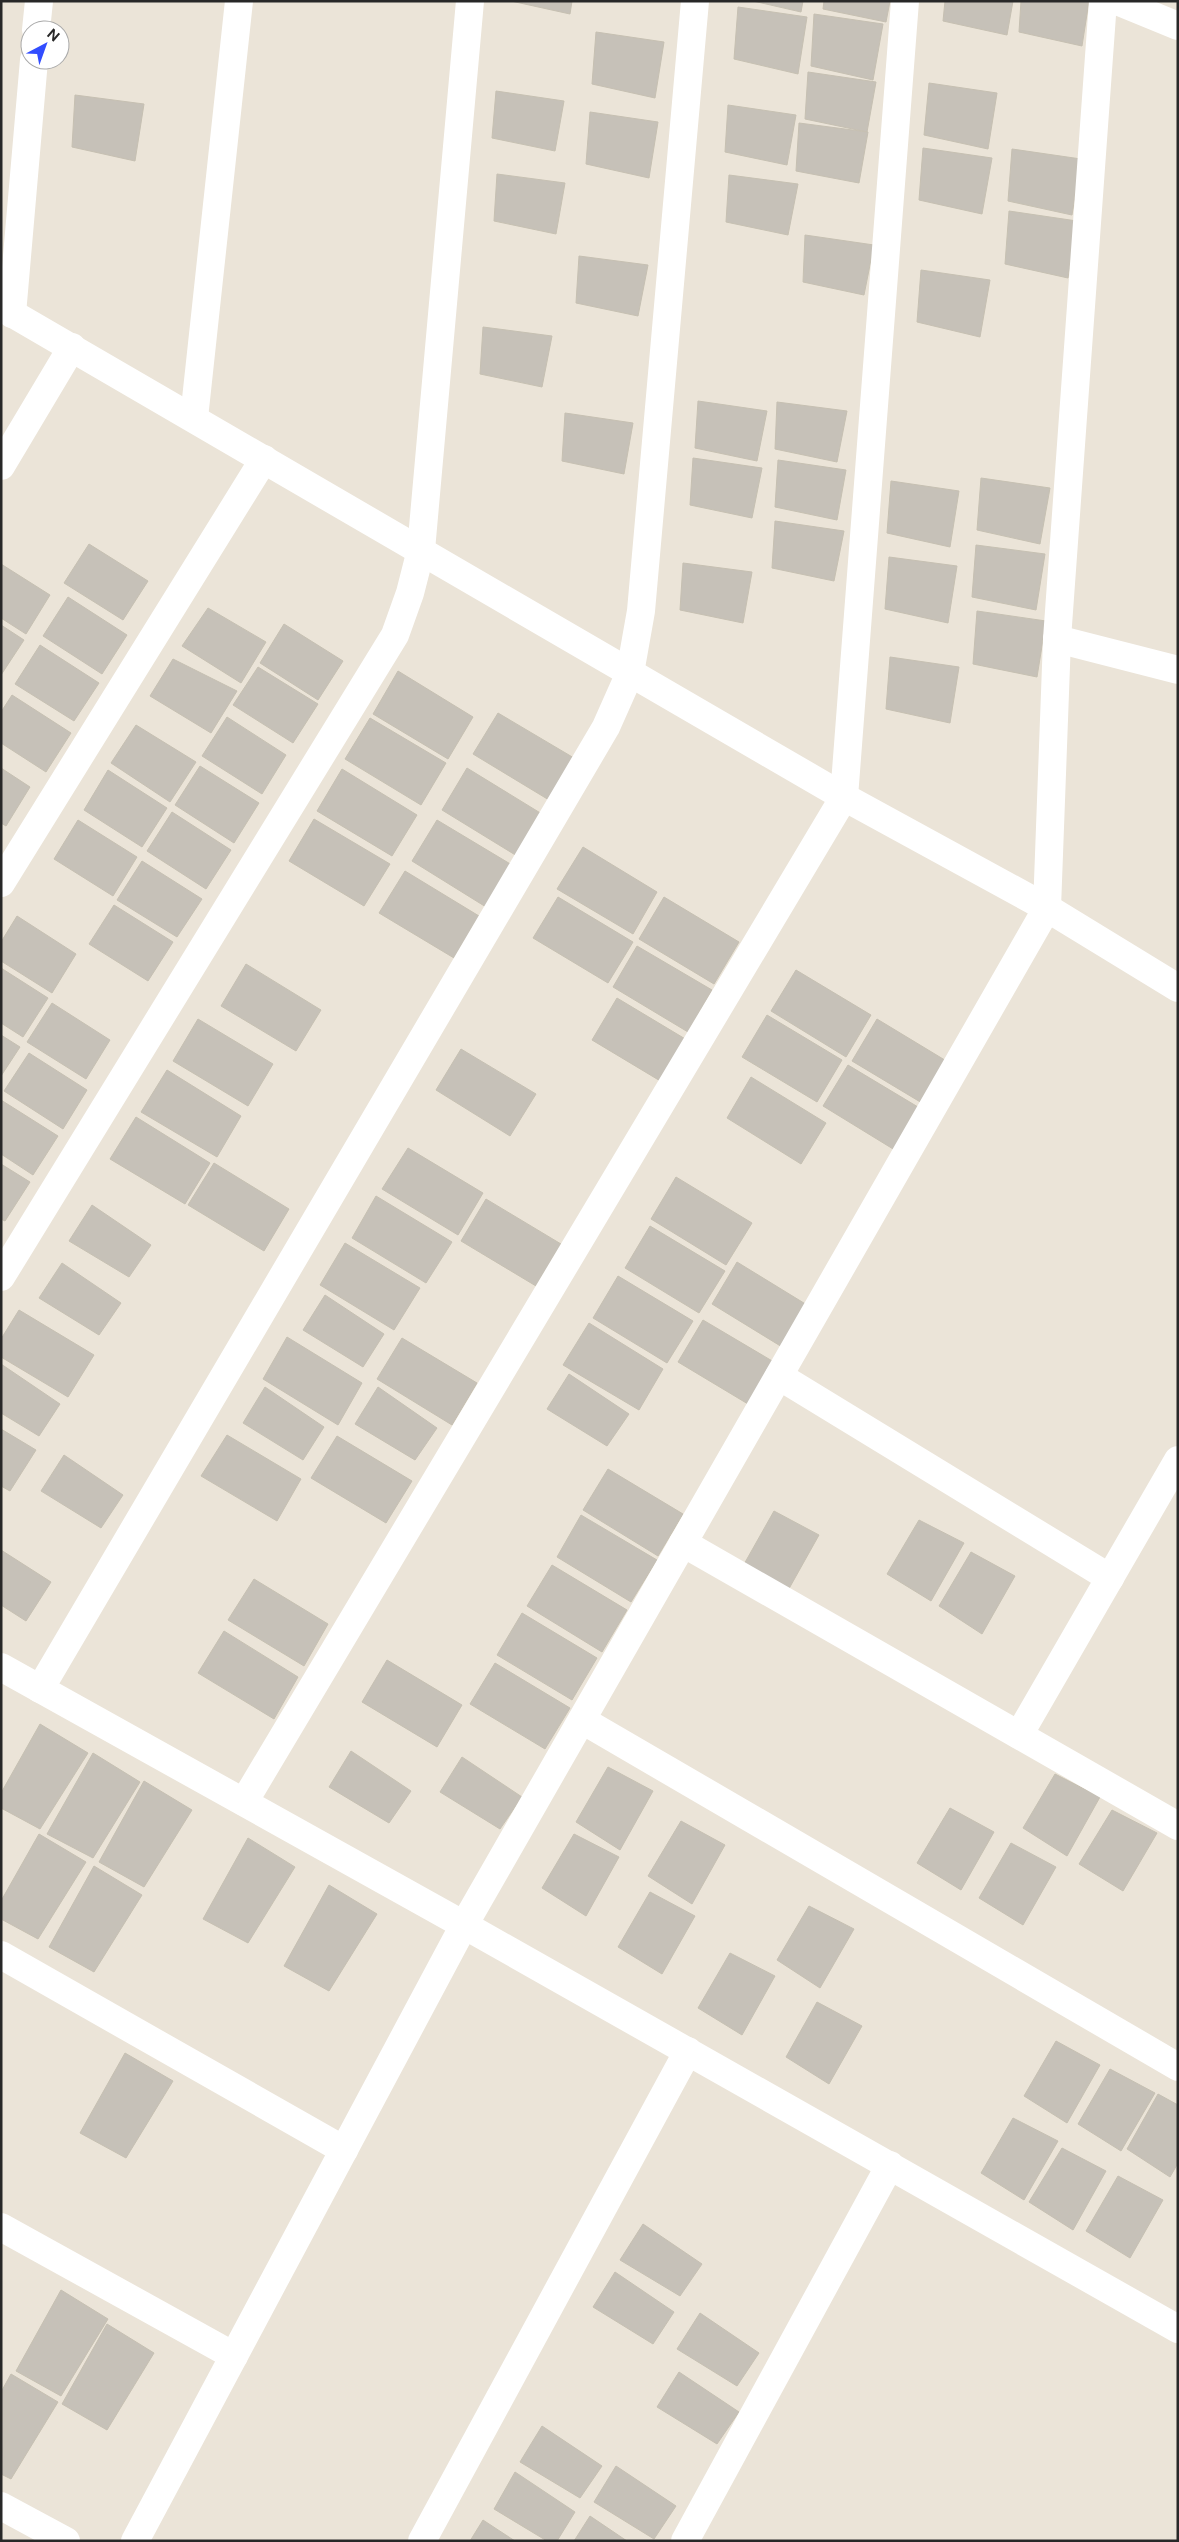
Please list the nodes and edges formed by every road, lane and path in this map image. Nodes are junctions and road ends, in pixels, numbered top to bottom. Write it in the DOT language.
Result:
graph roads {
  1 [pos="39,1"];
  2 [pos="239,1"];
  3 [pos="470,1"];
  4 [pos="695,1"];
  5 [pos="905,1"];
  6 [pos="1103,1"];
  7 [pos="1117,1"];
  8 [pos="37,20"];
  9 [pos="1178,26"];
  10 [pos="33,70"];
  11 [pos="6,310"];
  12 [pos="72,347"];
  13 [pos="194,418"];
  14 [pos="264,459"];
  15 [pos="1,466"];
  16 [pos="421,550"];
  17 [pos="1057,639"];
  18 [pos="1178,670"];
  19 [pos="630,672"];
  20 [pos="844,797"];
  21 [pos="1,883"];
  22 [pos="1047,908"];
  23 [pos="1178,988"];
  24 [pos="1,1276"];
  25 [pos="779,1376"];
  26 [pos="1178,1460"];
  27 [pos="683,1543"];
  28 [pos="1110,1578"];
  29 [pos="1,1667"];
  30 [pos="40,1689"];
  31 [pos="582,1720"];
  32 [pos="1018,1735"];
  33 [pos="244,1802"];
  34 [pos="1178,1826"];
  35 [pos="464,1925"];
  36 [pos="1,1955"];
  37 [pos="688,2051"];
  38 [pos="1178,2067"];
  39 [pos="344,2150"];
  40 [pos="890,2165"];
  41 [pos="1,2226"];
  42 [pos="1178,2329"];
  43 [pos="234,2356"];
  44 [pos="1,2506"];
  45 [pos="695,2537"];
  46 [pos="66,2541"];
  47 [pos="135,2541"];
  48 [pos="422,2541"];
  1 -- 8 [label="street"];
  2 -- 13 [label="street"];
  3 -- 16 [label="street"];
  4 -- 19 [label="street"];
  5 -- 20 [label="street"];
  6 -- 17 [label="street"];
  7 -- 9 [label="street"];
  10 -- 11 [label="street"];
  11 -- 12 [label="street"];
  12 -- 13 [label="street"];
  12 -- 15 [label="street"];
  13 -- 14 [label="street"];
  14 -- 16 [label="street"];
  14 -- 21 [label="street"];
  16 -- 19 [label="street"];
  16 -- 24 [label="street"];
  17 -- 18 [label="street"];
  17 -- 22 [label="street"];
  19 -- 20 [label="street"];
  19 -- 30 [label="street"];
  20 -- 22 [label="street"];
  20 -- 33 [label="street"];
  22 -- 23 [label="street"];
  22 -- 25 [label="street"];
  25 -- 27 [label="street"];
  25 -- 28 [label="street"];
  26 -- 28 [label="street"];
  27 -- 31 [label="street"];
  27 -- 32 [label="street"];
  28 -- 32 [label="street"];
  29 -- 30 [label="street"];
  30 -- 33 [label="street"];
  31 -- 35 [label="street"];
  31 -- 38 [label="street"];
  32 -- 34 [label="street"];
  33 -- 35 [label="street"];
  35 -- 37 [label="street"];
  35 -- 39 [label="street"];
  36 -- 39 [label="street"];
  37 -- 40 [label="street"];
  37 -- 48 [label="street"];
  39 -- 43 [label="street"];
  40 -- 42 [label="street"];
  40 -- 45 [label="street"];
  41 -- 43 [label="street"];
  43 -- 47 [label="street"];
  44 -- 46 [label="street"];
}
